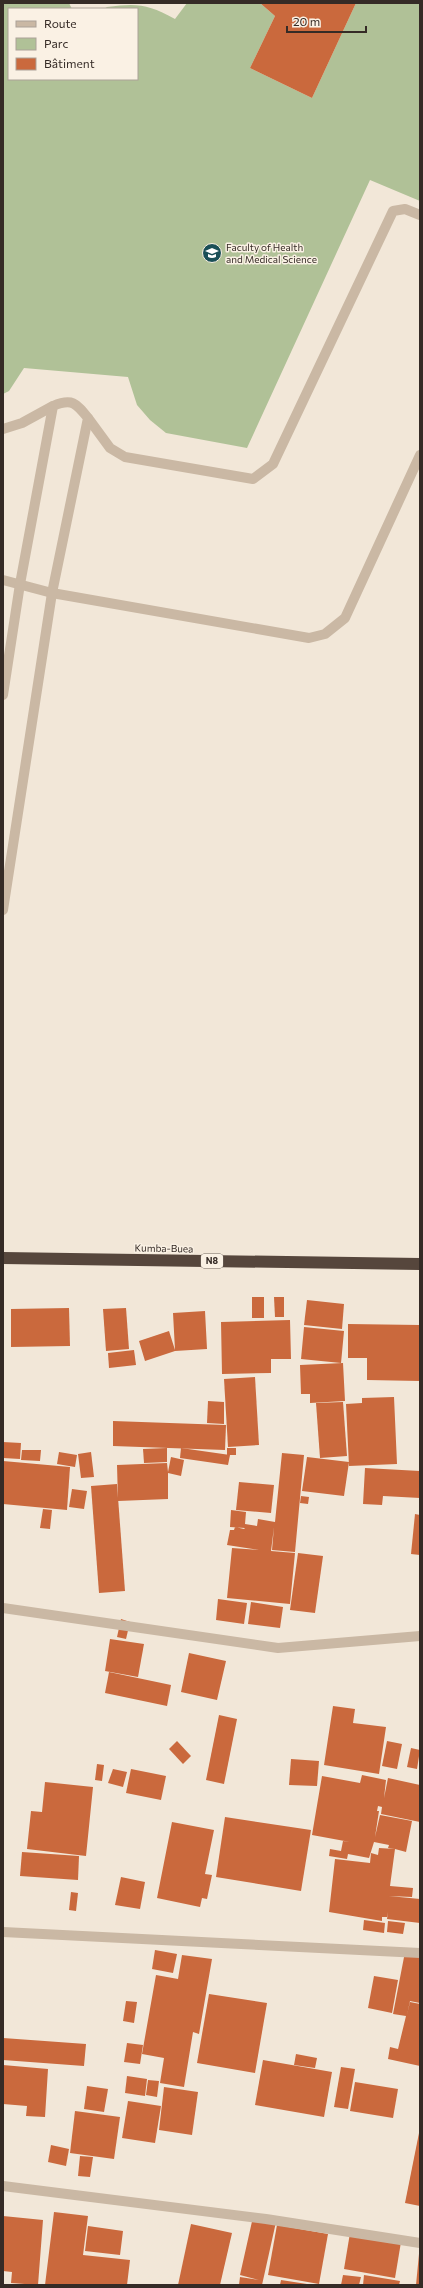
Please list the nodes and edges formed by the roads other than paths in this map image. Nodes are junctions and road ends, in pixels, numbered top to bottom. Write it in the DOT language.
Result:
graph roads {
  1 [pos="420,215"];
  2 [pos="53,406"];
  3 [pos="88,418"];
  4 [pos="3,429"];
  5 [pos="420,455"];
  6 [pos="3,580"];
  7 [pos="20,584"];
  8 [pos="52,592"];
  9 [pos="3,695"];
  10 [pos="3,910"];
  11 [pos="3,1258"];
  12 [pos="420,1264"];
  13 [pos="3,1608"];
  14 [pos="420,1636"];
  15 [pos="3,1932"];
  16 [pos="420,1954"];
  17 [pos="3,2186"];
  18 [pos="420,2243"];
  1 -- 3 [label="street"];
  2 -- 3 [label="street"];
  2 -- 4 [label="street"];
  2 -- 7 [label="street"];
  3 -- 8 [label="street"];
  5 -- 8 [label="street"];
  6 -- 7 [label="street"];
  7 -- 8 [label="street"];
  7 -- 9 [label="street"];
  8 -- 10 [label="street"];
  11 -- 12 [label="highway, Kumba-Buea / N8"];
  13 -- 14 [label="street"];
  15 -- 16 [label="street"];
  17 -- 18 [label="street"];
}
